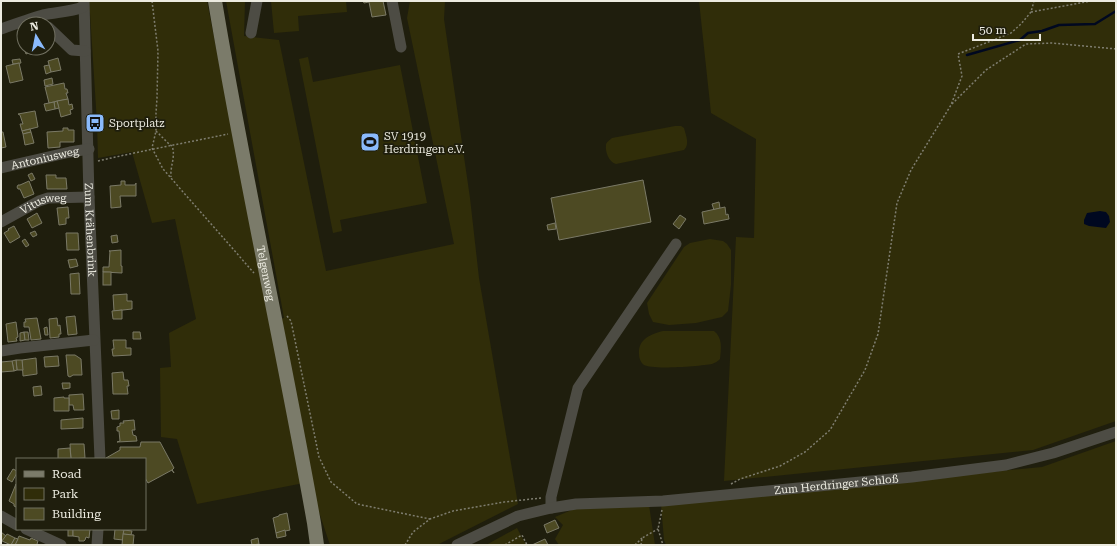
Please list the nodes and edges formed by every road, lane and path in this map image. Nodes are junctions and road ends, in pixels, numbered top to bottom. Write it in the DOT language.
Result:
graph roads {
  1 [pos="152,1"];
  2 [pos="215,1"];
  3 [pos="257,1"];
  4 [pos="392,1"];
  5 [pos="1034,1"];
  6 [pos="1091,1"];
  7 [pos="83,4"];
  8 [pos="1031,12"];
  9 [pos="52,16"];
  10 [pos="16,23"];
  11 [pos="1,29"];
  12 [pos="251,33"];
  13 [pos="56,35"];
  14 [pos="402,47"];
  15 [pos="1116,49"];
  16 [pos="85,51"];
  17 [pos="951,105"];
  18 [pos="239,132"];
  19 [pos="172,146"];
  20 [pos="89,149"];
  21 [pos="89,163"];
  22 [pos="1,168"];
  23 [pos="170,177"];
  24 [pos="89,197"];
  25 [pos="1,222"];
  26 [pos="676,244"];
  27 [pos="94,340"];
  28 [pos="1,351"];
  29 [pos="1116,432"];
  30 [pos="100,458"];
  31 [pos="727,486"];
  32 [pos="664,501"];
  33 [pos="551,502"];
  34 [pos="1,516"];
  35 [pos="16,524"];
  36 [pos="658,529"];
  37 [pos="28,530"];
  38 [pos="98,530"];
  39 [pos="642,538"];
  40 [pos="61,545"];
  41 [pos="97,545"];
  42 [pos="317,545"];
  43 [pos="405,545"];
  44 [pos="457,545"];
  45 [pos="505,545"];
  46 [pos="527,545"];
  47 [pos="635,545"];
  48 [pos="641,545"];
  49 [pos="663,545"];
  1 -- 19 [label="path"];
  2 -- 18 [label="main road, Telgenweg"];
  3 -- 12 [label="street"];
  4 -- 14 [label="street"];
  5 -- 8 [label="path"];
  6 -- 8 [label="path"];
  7 -- 9 [label="street"];
  7 -- 16 [label="street, Zum Krähenbrink"];
  8 -- 17 [label="path"];
  10 -- 11 [label="street"];
  13 -- 16 [label="street"];
  15 -- 17 [label="path"];
  16 -- 20 [label="street, Zum Krähenbrink"];
  17 -- 31 [label="path"];
  18 -- 19 [label="path"];
  18 -- 42 [label="main road, Telgenweg"];
  19 -- 21 [label="path"];
  19 -- 23 [label="path"];
  20 -- 21 [label="street, Zum Krähenbrink"];
  20 -- 22 [label="street, Antoniusweg"];
  21 -- 24 [label="street, Zum Krähenbrink"];
  24 -- 25 [label="street, Vitusweg"];
  24 -- 27 [label="street, Zum Krähenbrink"];
  26 -- 33 [label="street"];
  27 -- 28 [label="street"];
  27 -- 30 [label="street, Zum Krähenbrink"];
  29 -- 32 [label="street, Zum Herdringer Schloß"];
  32 -- 33 [label="street, Zum Herdringer Schloß"];
  32 -- 36 [label="path"];
  33 -- 43 [label="path"];
  33 -- 44 [label="street, Zum Herdringer Schloß"];
  34 -- 35 [label="street"];
  36 -- 39 [label="path"];
  36 -- 49 [label="path"];
  37 -- 40 [label="street"];
  38 -- 41 [label="street"];
  39 -- 47 [label="path"];
  39 -- 48 [label="path"];
  45 -- 46 [label="path"];
}
